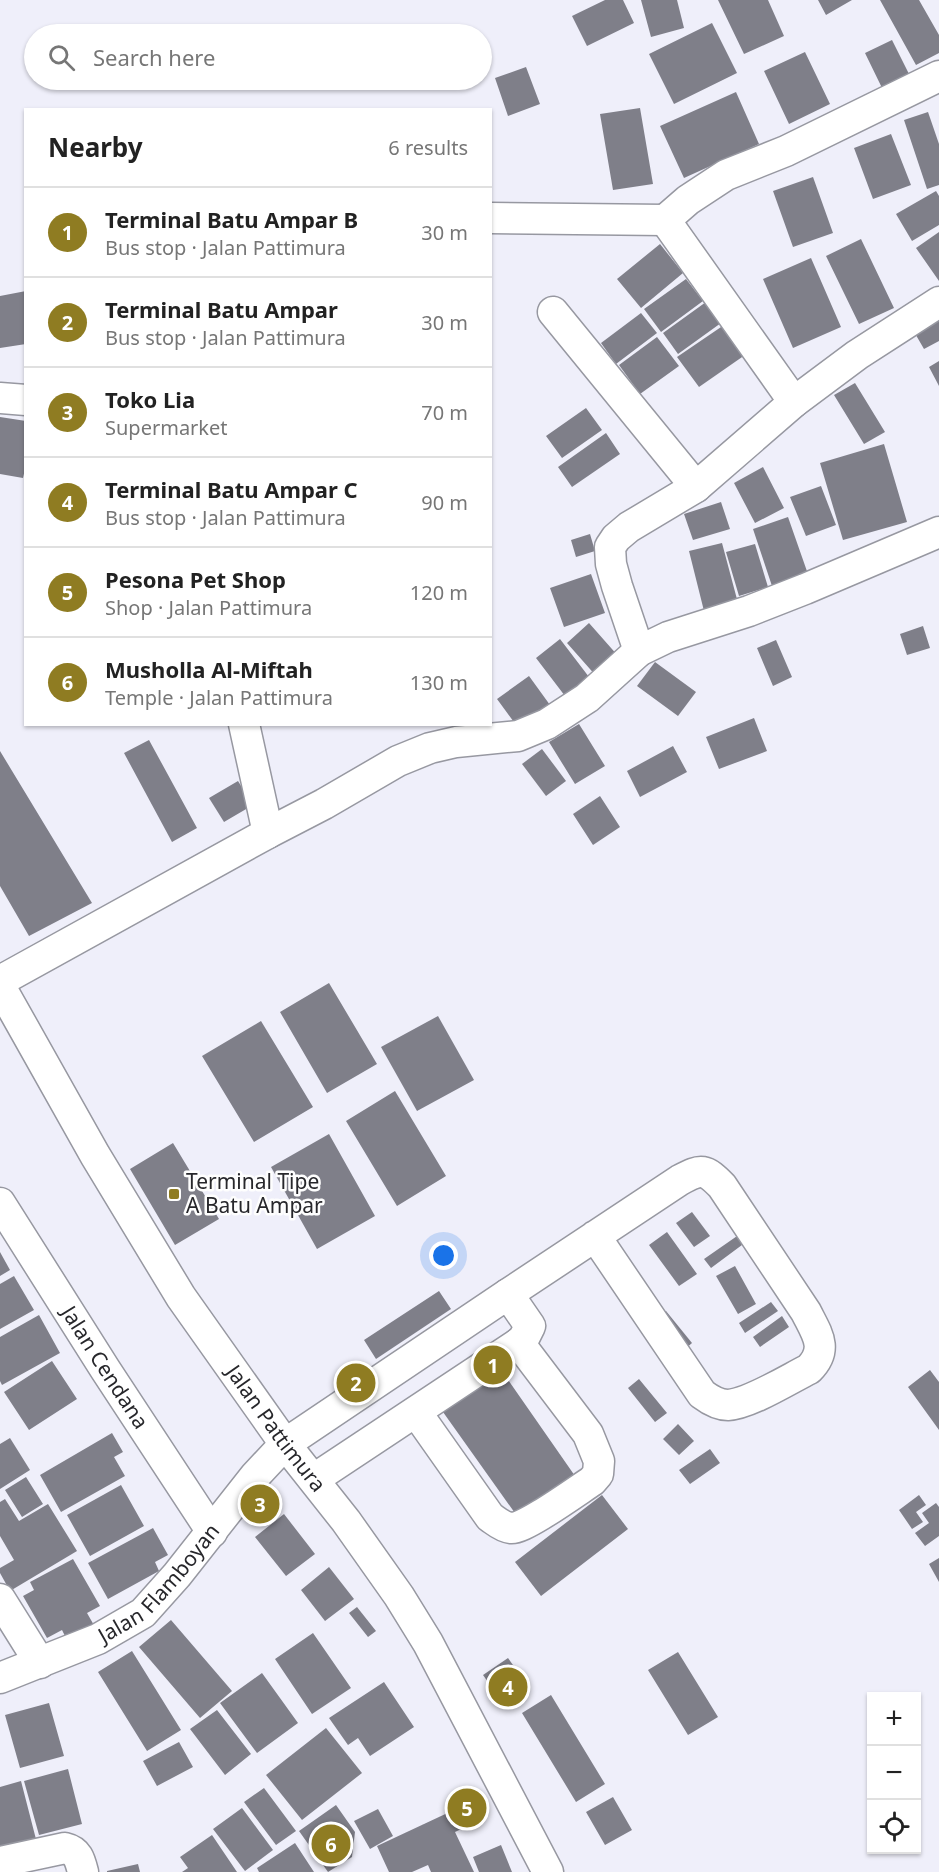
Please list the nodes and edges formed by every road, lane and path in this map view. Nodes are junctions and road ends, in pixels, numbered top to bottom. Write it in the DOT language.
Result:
graph roads {
  1 [pos="939,76"];
  2 [pos="492,218"];
  3 [pos="665,220"];
  4 [pos="939,302"];
  5 [pos="554,312"];
  6 [pos="0,398"];
  7 [pos="24,400"];
  8 [pos="794,402"];
  9 [pos="696,487"];
  10 [pos="939,532"];
  11 [pos="639,651"];
  12 [pos="244,726"];
  13 [pos="268,833"];
  14 [pos="0,981"];
  15 [pos="0,986"];
  16 [pos="0,1203"];
  17 [pos="595,1236"];
  18 [pos="508,1294"];
  19 [pos="519,1343"];
  20 [pos="416,1412"];
  21 [pos="285,1444"];
  22 [pos="314,1479"];
  23 [pos="212,1532"];
  24 [pos="0,1599"];
  25 [pos="40,1663"];
  26 [pos="0,1678"];
  27 [pos="0,1862"];
  28 [pos="82,1872"];
  29 [pos="548,1872"];
  1 -- 3 [label="street"];
  2 -- 3 [label="street"];
  3 -- 8 [label="street"];
  4 -- 8 [label="street"];
  5 -- 9 [label="street"];
  6 -- 7 [label="street"];
  8 -- 9 [label="street"];
  9 -- 11 [label="street"];
  10 -- 11 [label="street"];
  11 -- 13 [label="street"];
  12 -- 13 [label="street"];
  13 -- 14 [label="street"];
  15 -- 21 [label="street, Jalan Pattimura"];
  16 -- 23 [label="street, Jalan Cendana"];
  17 -- 17 [label="street, Jalan Flamboyan"];
  17 -- 18 [label="street, Jalan Flamboyan"];
  18 -- 19 [label="street"];
  18 -- 21 [label="street, Jalan Flamboyan"];
  19 -- 20 [label="street"];
  19 -- 20 [label="street"];
  20 -- 22 [label="street"];
  21 -- 22 [label="street, Jalan Pattimura"];
  21 -- 23 [label="street, Jalan Flamboyan"];
  22 -- 29 [label="street, Jalan Pattimura"];
  23 -- 25 [label="street, Jalan Flamboyan"];
  24 -- 25 [label="street"];
  25 -- 26 [label="street, Jalan Flamboyan"];
  27 -- 28 [label="street"];
}
